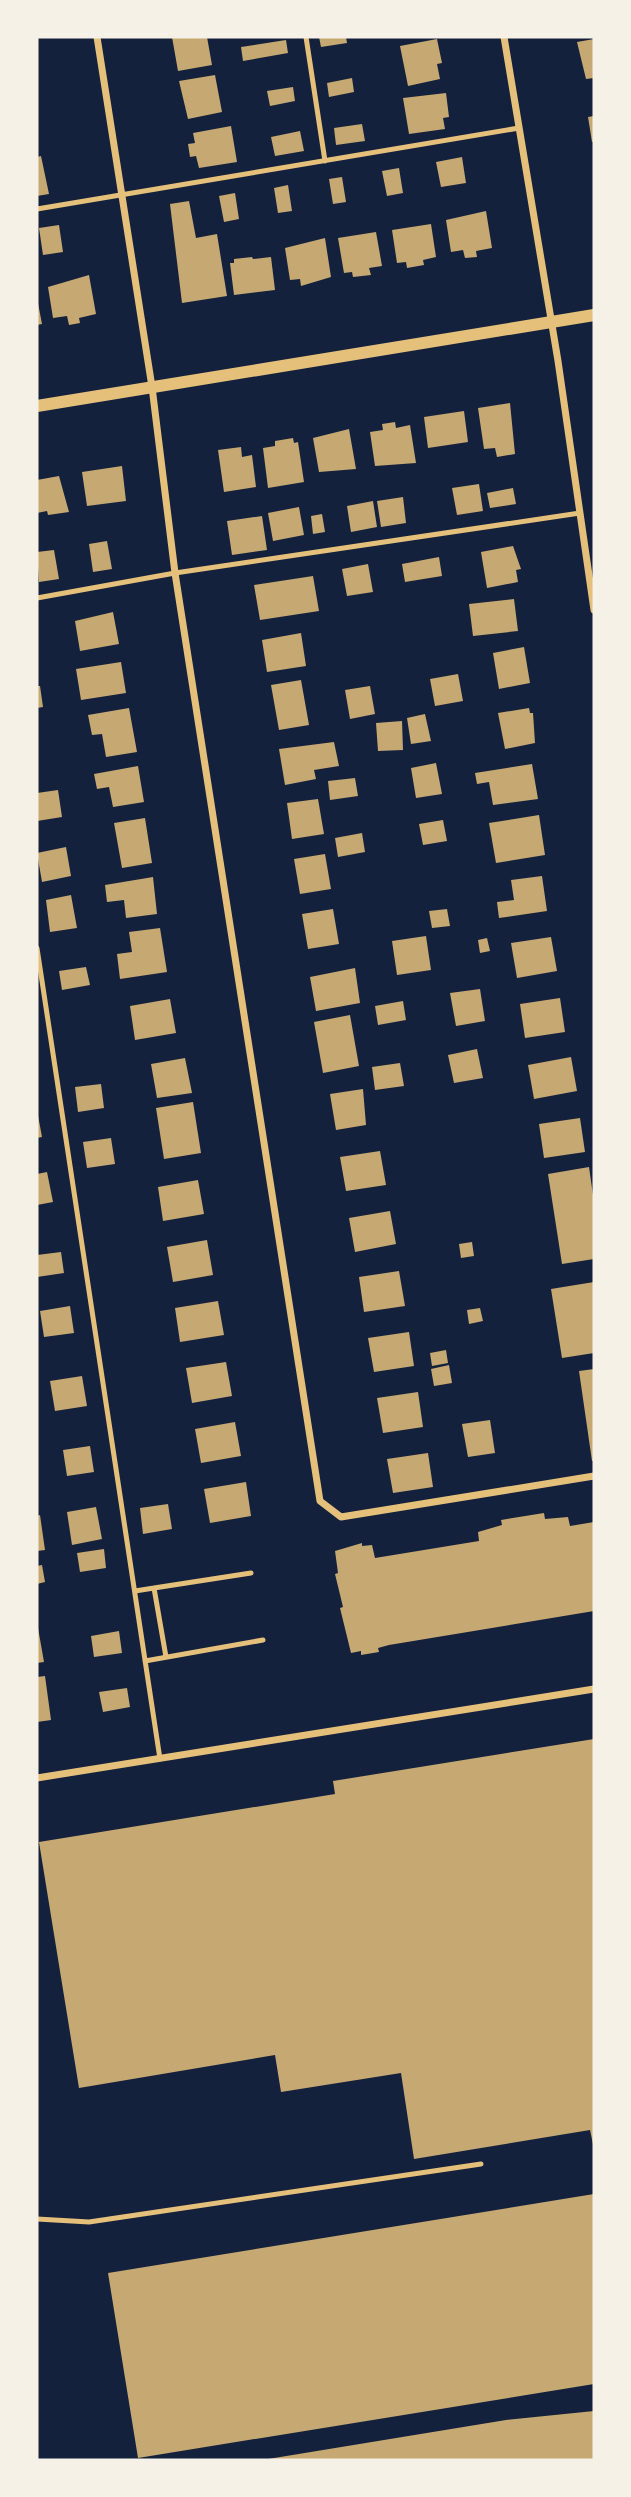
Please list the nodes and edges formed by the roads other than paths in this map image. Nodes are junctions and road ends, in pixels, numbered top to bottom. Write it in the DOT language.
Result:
graph roads {
  1 [pos="97,37"];
  2 [pos="306,37"];
  3 [pos="504,37"];
  4 [pos="519,128"];
  5 [pos="325,161"];
  6 [pos="122,196"];
  7 [pos="37,208"];
  8 [pos="594,315"];
  9 [pos="552,322"];
  10 [pos="152,387"];
  11 [pos="37,406"];
  12 [pos="580,513"];
  13 [pos="175,573"];
  14 [pos="37,598"];
  15 [pos="594,610"];
  16 [pos="37,948"];
  17 [pos="594,1476"];
  18 [pos="251,1573"];
  19 [pos="154,1588"];
  20 [pos="135,1591"];
  21 [pos="263,1640"];
  22 [pos="166,1657"];
  23 [pos="145,1661"];
  24 [pos="594,1689"];
  25 [pos="160,1759"];
  26 [pos="37,1779"];
  27 [pos="481,2164"];
  28 [pos="37,2219"];
  1 -- 6 [label="street"];
  2 -- 5 [label="lane"];
  3 -- 4 [label="street"];
  4 -- 5 [label="lane"];
  4 -- 9 [label="street"];
  5 -- 6 [label="lane"];
  6 -- 7 [label="lane"];
  6 -- 10 [label="street"];
  8 -- 9 [label="street"];
  9 -- 10 [label="street"];
  9 -- 12 [label="street"];
  10 -- 11 [label="street"];
  10 -- 13 [label="street"];
  12 -- 13 [label="lane"];
  12 -- 15 [label="street"];
  13 -- 14 [label="lane"];
  13 -- 17 [label="street"];
  16 -- 20 [label="lane"];
  18 -- 19 [label="lane"];
  19 -- 20 [label="lane"];
  19 -- 22 [label="lane"];
  20 -- 23 [label="lane"];
  21 -- 22 [label="lane"];
  22 -- 23 [label="lane"];
  23 -- 25 [label="lane"];
  24 -- 25 [label="street"];
  25 -- 26 [label="street"];
  27 -- 28 [label="lane"];
}
